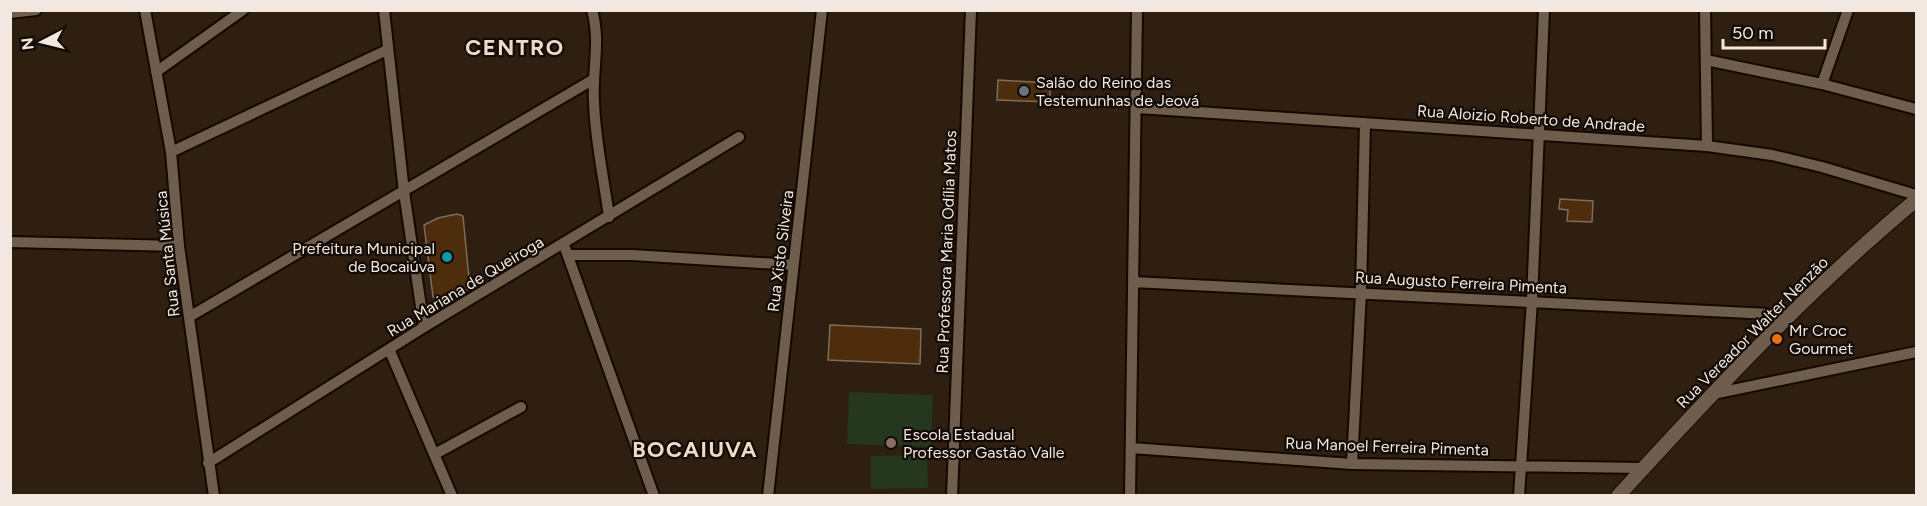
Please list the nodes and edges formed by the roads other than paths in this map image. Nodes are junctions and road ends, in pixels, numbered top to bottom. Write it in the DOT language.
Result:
graph roads {
  1 [pos="36,10"];
  2 [pos="145,10"];
  3 [pos="243,10"];
  4 [pos="384,10"];
  5 [pos="592,10"];
  6 [pos="822,10"];
  7 [pos="972,10"];
  8 [pos="1137,10"];
  9 [pos="1544,10"];
  10 [pos="1705,10"];
  11 [pos="1848,10"];
  12 [pos="10,13"];
  13 [pos="387,50"];
  14 [pos="1706,60"];
  15 [pos="156,72"];
  16 [pos="594,79"];
  17 [pos="1822,84"];
  18 [pos="1138,108"];
  19 [pos="1917,108"];
  20 [pos="1365,123"];
  21 [pos="1537,133"];
  22 [pos="739,137"];
  23 [pos="1707,146"];
  24 [pos="171,152"];
  25 [pos="404,192"];
  26 [pos="1917,198"];
  27 [pos="609,217"];
  28 [pos="10,242"];
  29 [pos="179,246"];
  30 [pos="566,250"];
  31 [pos="793,265"];
  32 [pos="1133,282"];
  33 [pos="1361,292"];
  34 [pos="1532,300"];
  35 [pos="1788,315"];
  36 [pos="189,317"];
  37 [pos="424,327"];
  38 [pos="389,349"];
  39 [pos="1917,352"];
  40 [pos="1712,394"];
  41 [pos="521,407"];
  42 [pos="1131,448"];
  43 [pos="435,454"];
  44 [pos="208,463"];
  45 [pos="1352,464"];
  46 [pos="1522,465"];
  47 [pos="1643,468"];
  48 [pos="214,495"];
  49 [pos="452,495"];
  50 [pos="654,495"];
  51 [pos="768,495"];
  52 [pos="952,495"];
  53 [pos="1130,495"];
  54 [pos="1519,495"];
  55 [pos="1618,495"];
  1 -- 12 [label="street"];
  2 -- 15 [label="street, Rua Santa Música"];
  3 -- 15 [label="street"];
  4 -- 13 [label="street"];
  5 -- 16 [label="street"];
  6 -- 31 [label="street, Rua Xisto Silveira"];
  7 -- 52 [label="street, Rua Professora Maria Odília Matos"];
  8 -- 18 [label="street"];
  9 -- 21 [label="street"];
  10 -- 14 [label="street"];
  11 -- 17 [label="street"];
  13 -- 24 [label="street"];
  13 -- 25 [label="street"];
  14 -- 17 [label="street"];
  14 -- 23 [label="street"];
  15 -- 24 [label="street, Rua Santa Música"];
  16 -- 25 [label="street"];
  16 -- 27 [label="street"];
  17 -- 19 [label="street"];
  18 -- 20 [label="street, Rua Aloizio Roberto de Andrade"];
  18 -- 32 [label="street"];
  20 -- 21 [label="street, Rua Aloizio Roberto de Andrade"];
  20 -- 33 [label="street"];
  21 -- 23 [label="street, Rua Aloizio Roberto de Andrade"];
  21 -- 34 [label="street"];
  22 -- 27 [label="street, Rua Mariana de Queiroga"];
  23 -- 26 [label="street, Rua Aloizio Roberto de Andrade"];
  24 -- 29 [label="street, Rua Santa Música"];
  25 -- 36 [label="street"];
  25 -- 37 [label="street"];
  26 -- 35 [label="street, Rua Vereador Walter Nenzão"];
  27 -- 30 [label="street, Rua Mariana de Queiroga"];
  28 -- 29 [label="street"];
  29 -- 36 [label="street, Rua Santa Música"];
  30 -- 31 [label="street"];
  30 -- 37 [label="street, Rua Mariana de Queiroga"];
  30 -- 50 [label="street"];
  31 -- 51 [label="street, Rua Xisto Silveira"];
  32 -- 33 [label="street, Rua Augusto Ferreira Pimenta"];
  32 -- 42 [label="street"];
  33 -- 34 [label="street, Rua Augusto Ferreira Pimenta"];
  33 -- 45 [label="street"];
  34 -- 35 [label="street, Rua Augusto Ferreira Pimenta"];
  34 -- 46 [label="street"];
  35 -- 40 [label="street, Rua Vereador Walter Nenzão"];
  36 -- 44 [label="street, Rua Santa Música"];
  37 -- 38 [label="street, Rua Mariana de Queiroga"];
  38 -- 43 [label="street"];
  38 -- 44 [label="street, Rua Mariana de Queiroga"];
  39 -- 40 [label="street"];
  40 -- 47 [label="street, Rua Vereador Walter Nenzão"];
  41 -- 43 [label="street"];
  42 -- 45 [label="street, Rua Manoel Ferreira Pimenta"];
  42 -- 53 [label="street"];
  43 -- 49 [label="street"];
  44 -- 48 [label="street, Rua Santa Música"];
  45 -- 46 [label="street, Rua Manoel Ferreira Pimenta"];
  46 -- 47 [label="street, Rua Manoel Ferreira Pimenta"];
  46 -- 54 [label="street"];
  47 -- 55 [label="street, Rua Vereador Walter Nenzão"];
}
